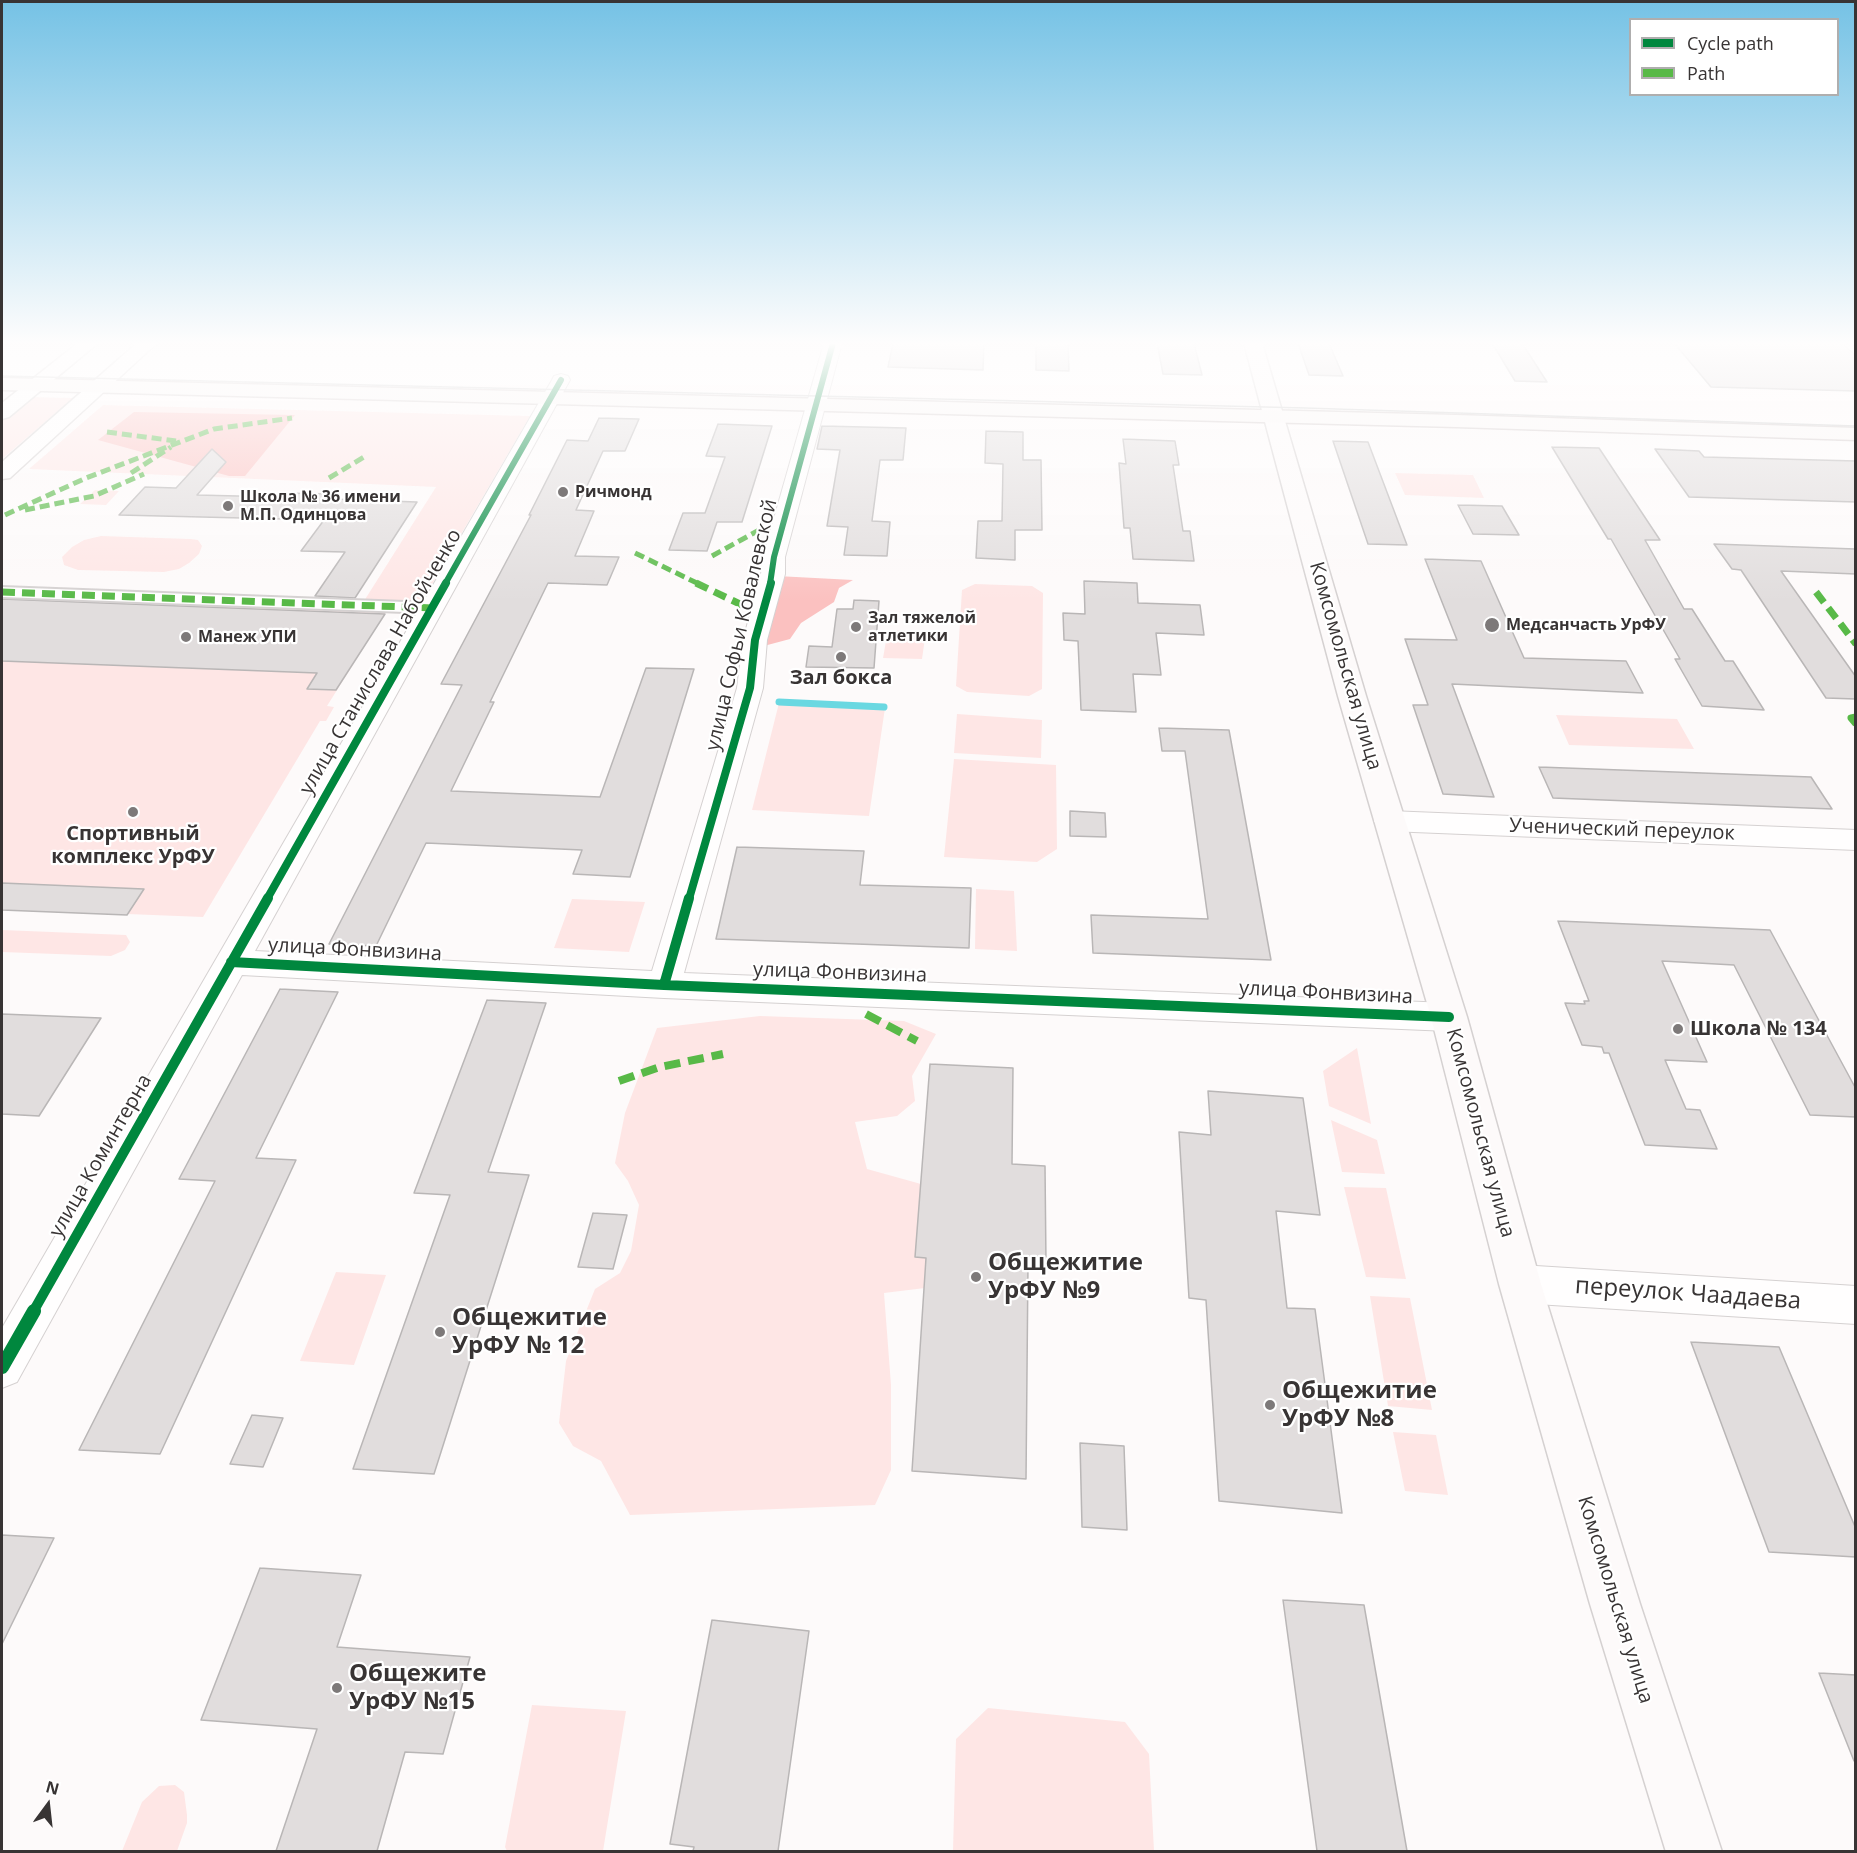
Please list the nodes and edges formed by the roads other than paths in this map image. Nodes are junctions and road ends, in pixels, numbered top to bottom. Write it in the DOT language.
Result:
graph roads {
  1 [pos="52,429"];
  2 [pos="533,429"];
  3 [pos="810,429"];
  4 [pos="1277,429"];
  5 [pos="1758,429"];
  6 [pos="1856,434"];
  7 [pos="2,473"];
  8 [pos="2,592"];
  9 [pos="432,608"];
  10 [pos="1389,821"];
  11 [pos="1856,840"];
  12 [pos="231,962"];
  13 [pos="664,985"];
  14 [pos="1449,1017"];
  15 [pos="1520,1284"];
  16 [pos="1856,1305"];
  17 [pos="2,1367"];
  18 [pos="1694,1851"];
  1 -- 7 [label="street"];
  2 -- 9 [label="street, улица Станислава Набойченко"];
  3 -- 13 [label="street, улица Софьи Ковалевской"];
  4 -- 10 [label="main road, Комсомольская улица"];
  5 -- 6 [label="main road"];
  8 -- 9 [label="street"];
  9 -- 12 [label="street, улица Станислава Набойченко"];
  10 -- 11 [label="street, Ученический переулок"];
  10 -- 14 [label="main road, Комсомольская улица"];
  12 -- 13 [label="street, улица Фонвизина"];
  12 -- 17 [label="street, улица Коминтерна"];
  13 -- 14 [label="street, улица Фонвизина"];
  14 -- 15 [label="main road, Комсомольская улица"];
  15 -- 16 [label="street, переулок Чаадаева"];
  15 -- 18 [label="main road, Комсомольская улица"];
}
